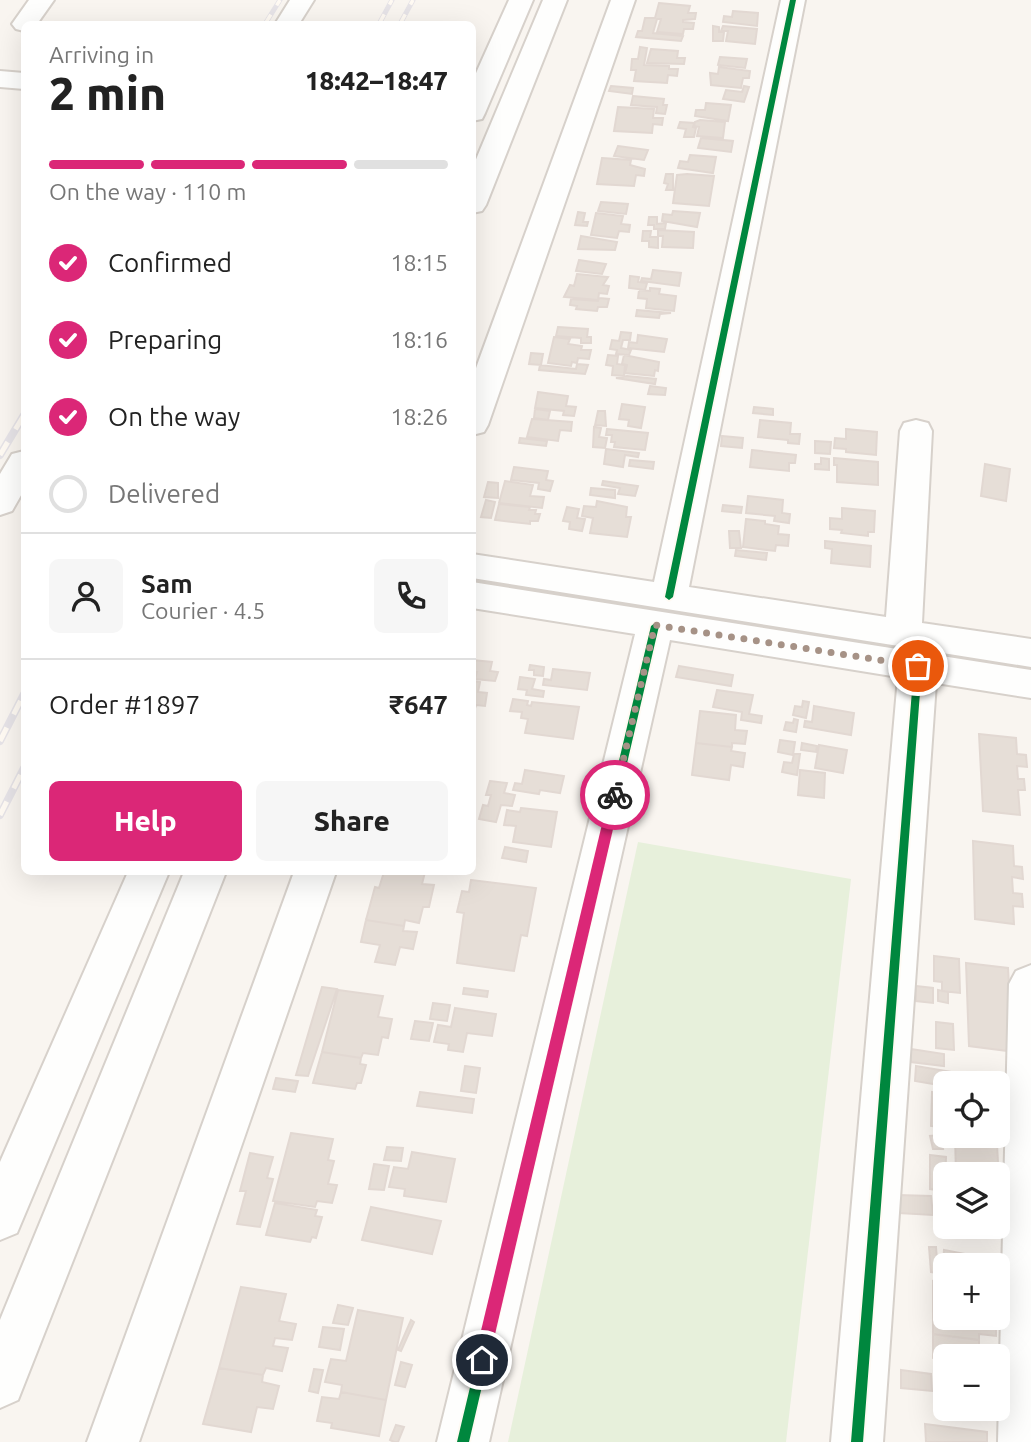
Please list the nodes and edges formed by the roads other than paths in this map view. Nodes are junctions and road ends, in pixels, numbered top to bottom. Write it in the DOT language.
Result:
graph roads {
  1 [pos="42,0"];
  2 [pos="302,0"];
  3 [pos="521,0"];
  4 [pos="555,0"];
  5 [pos="623,0"];
  6 [pos="793,0"];
  7 [pos="27,21"];
  8 [pos="290,21"];
  9 [pos="0,79"];
  10 [pos="21,81"];
  11 [pos="476,104"];
  12 [pos="476,195"];
  13 [pos="476,414"];
  14 [pos="916,430"];
  15 [pos="21,467"];
  16 [pos="0,503"];
  17 [pos="476,567"];
  18 [pos="476,594"];
  19 [pos="662,611"];
  20 [pos="910,649"];
  21 [pos="1031,653"];
  22 [pos="1031,684"];
  23 [pos="147,875"];
  24 [pos="204,875"];
  25 [pos="314,875"];
  26 [pos="1031,984"];
  27 [pos="0,1217"];
  28 [pos="0,1382"];
  29 [pos="113,1442"];
  30 [pos="463,1442"];
  31 [pos="857,1442"];
  32 [pos="1024,1442"];
  1 -- 7 [label="street"];
  2 -- 8 [label="street"];
  3 -- 11 [label="street"];
  4 -- 12 [label="street"];
  5 -- 13 [label="street"];
  6 -- 19 [label="street"];
  9 -- 10 [label="street"];
  14 -- 20 [label="street"];
  15 -- 16 [label="street"];
  17 -- 19 [label="street"];
  18 -- 19 [label="street"];
  19 -- 20 [label="street"];
  19 -- 30 [label="street"];
  20 -- 21 [label="street"];
  20 -- 22 [label="street"];
  20 -- 31 [label="street"];
  23 -- 27 [label="street"];
  24 -- 28 [label="street"];
  25 -- 29 [label="street"];
  26 -- 32 [label="street"];
}
